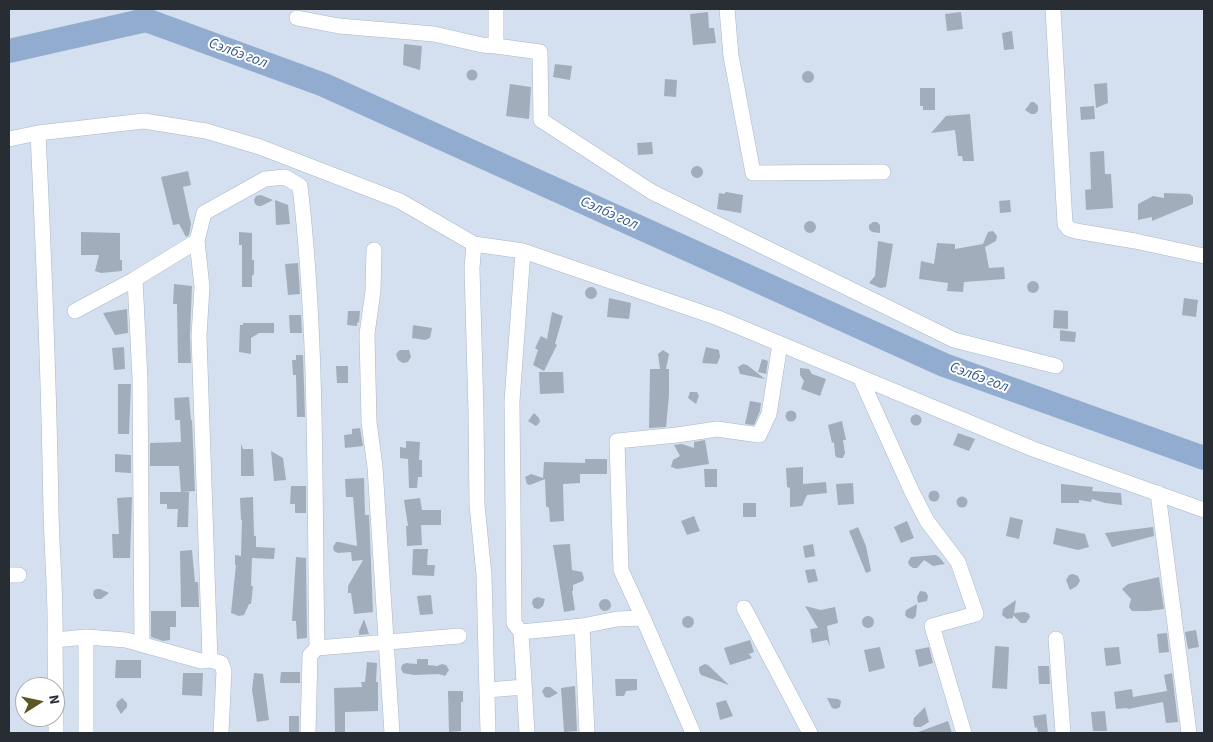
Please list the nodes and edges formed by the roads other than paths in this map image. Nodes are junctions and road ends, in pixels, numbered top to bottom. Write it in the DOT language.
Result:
graph roads {
  1 [pos="496,9"];
  2 [pos="727,9"];
  3 [pos="1053,9"];
  4 [pos="297,18"];
  5 [pos="496,46"];
  6 [pos="38,133"];
  7 [pos="9,139"];
  8 [pos="883,172"];
  9 [pos="197,241"];
  10 [pos="474,244"];
  11 [pos="374,250"];
  12 [pos="523,251"];
  13 [pos="1204,256"];
  14 [pos="135,279"];
  15 [pos="75,311"];
  16 [pos="780,344"];
  17 [pos="1056,366"];
  18 [pos="860,377"];
  19 [pos="1158,493"];
  20 [pos="1204,510"];
  21 [pos="744,608"];
  22 [pos="643,618"];
  23 [pos="582,626"];
  24 [pos="521,632"];
  25 [pos="86,636"];
  26 [pos="459,636"];
  27 [pos="1056,639"];
  28 [pos="55,640"];
  29 [pos="385,642"];
  30 [pos="142,645"];
  31 [pos="317,648"];
  32 [pos="210,660"];
  33 [pos="524,687"];
  34 [pos="487,690"];
  35 [pos="56,733"];
  36 [pos="86,733"];
  37 [pos="221,733"];
  38 [pos="308,733"];
  39 [pos="392,733"];
  40 [pos="488,733"];
  41 [pos="527,733"];
  42 [pos="587,733"];
  43 [pos="693,733"];
  44 [pos="810,733"];
  45 [pos="964,733"];
  46 [pos="1063,733"];
  47 [pos="1189,733"];
  1 -- 5 [label="street"];
  2 -- 8 [label="street"];
  3 -- 13 [label="street"];
  4 -- 5 [label="street"];
  5 -- 17 [label="street"];
  6 -- 7 [label="street"];
  6 -- 10 [label="street"];
  6 -- 28 [label="street"];
  9 -- 14 [label="street"];
  9 -- 31 [label="street"];
  9 -- 32 [label="street"];
  10 -- 12 [label="street"];
  10 -- 34 [label="street"];
  11 -- 29 [label="street"];
  12 -- 16 [label="street"];
  12 -- 24 [label="street"];
  14 -- 15 [label="street"];
  14 -- 30 [label="street"];
  16 -- 18 [label="street"];
  16 -- 22 [label="street"];
  18 -- 19 [label="street"];
  18 -- 45 [label="street"];
  19 -- 20 [label="street"];
  19 -- 47 [label="street"];
  21 -- 44 [label="street"];
  22 -- 23 [label="street"];
  22 -- 43 [label="street"];
  23 -- 24 [label="street"];
  23 -- 42 [label="street"];
  24 -- 33 [label="street"];
  25 -- 28 [label="street"];
  25 -- 30 [label="street"];
  25 -- 36 [label="street"];
  26 -- 29 [label="street"];
  27 -- 46 [label="street"];
  28 -- 35 [label="street"];
  29 -- 31 [label="street"];
  29 -- 39 [label="street"];
  30 -- 32 [label="street"];
  31 -- 38 [label="street"];
  32 -- 37 [label="street"];
  33 -- 34 [label="street"];
  33 -- 41 [label="street"];
  34 -- 40 [label="street"];
}
